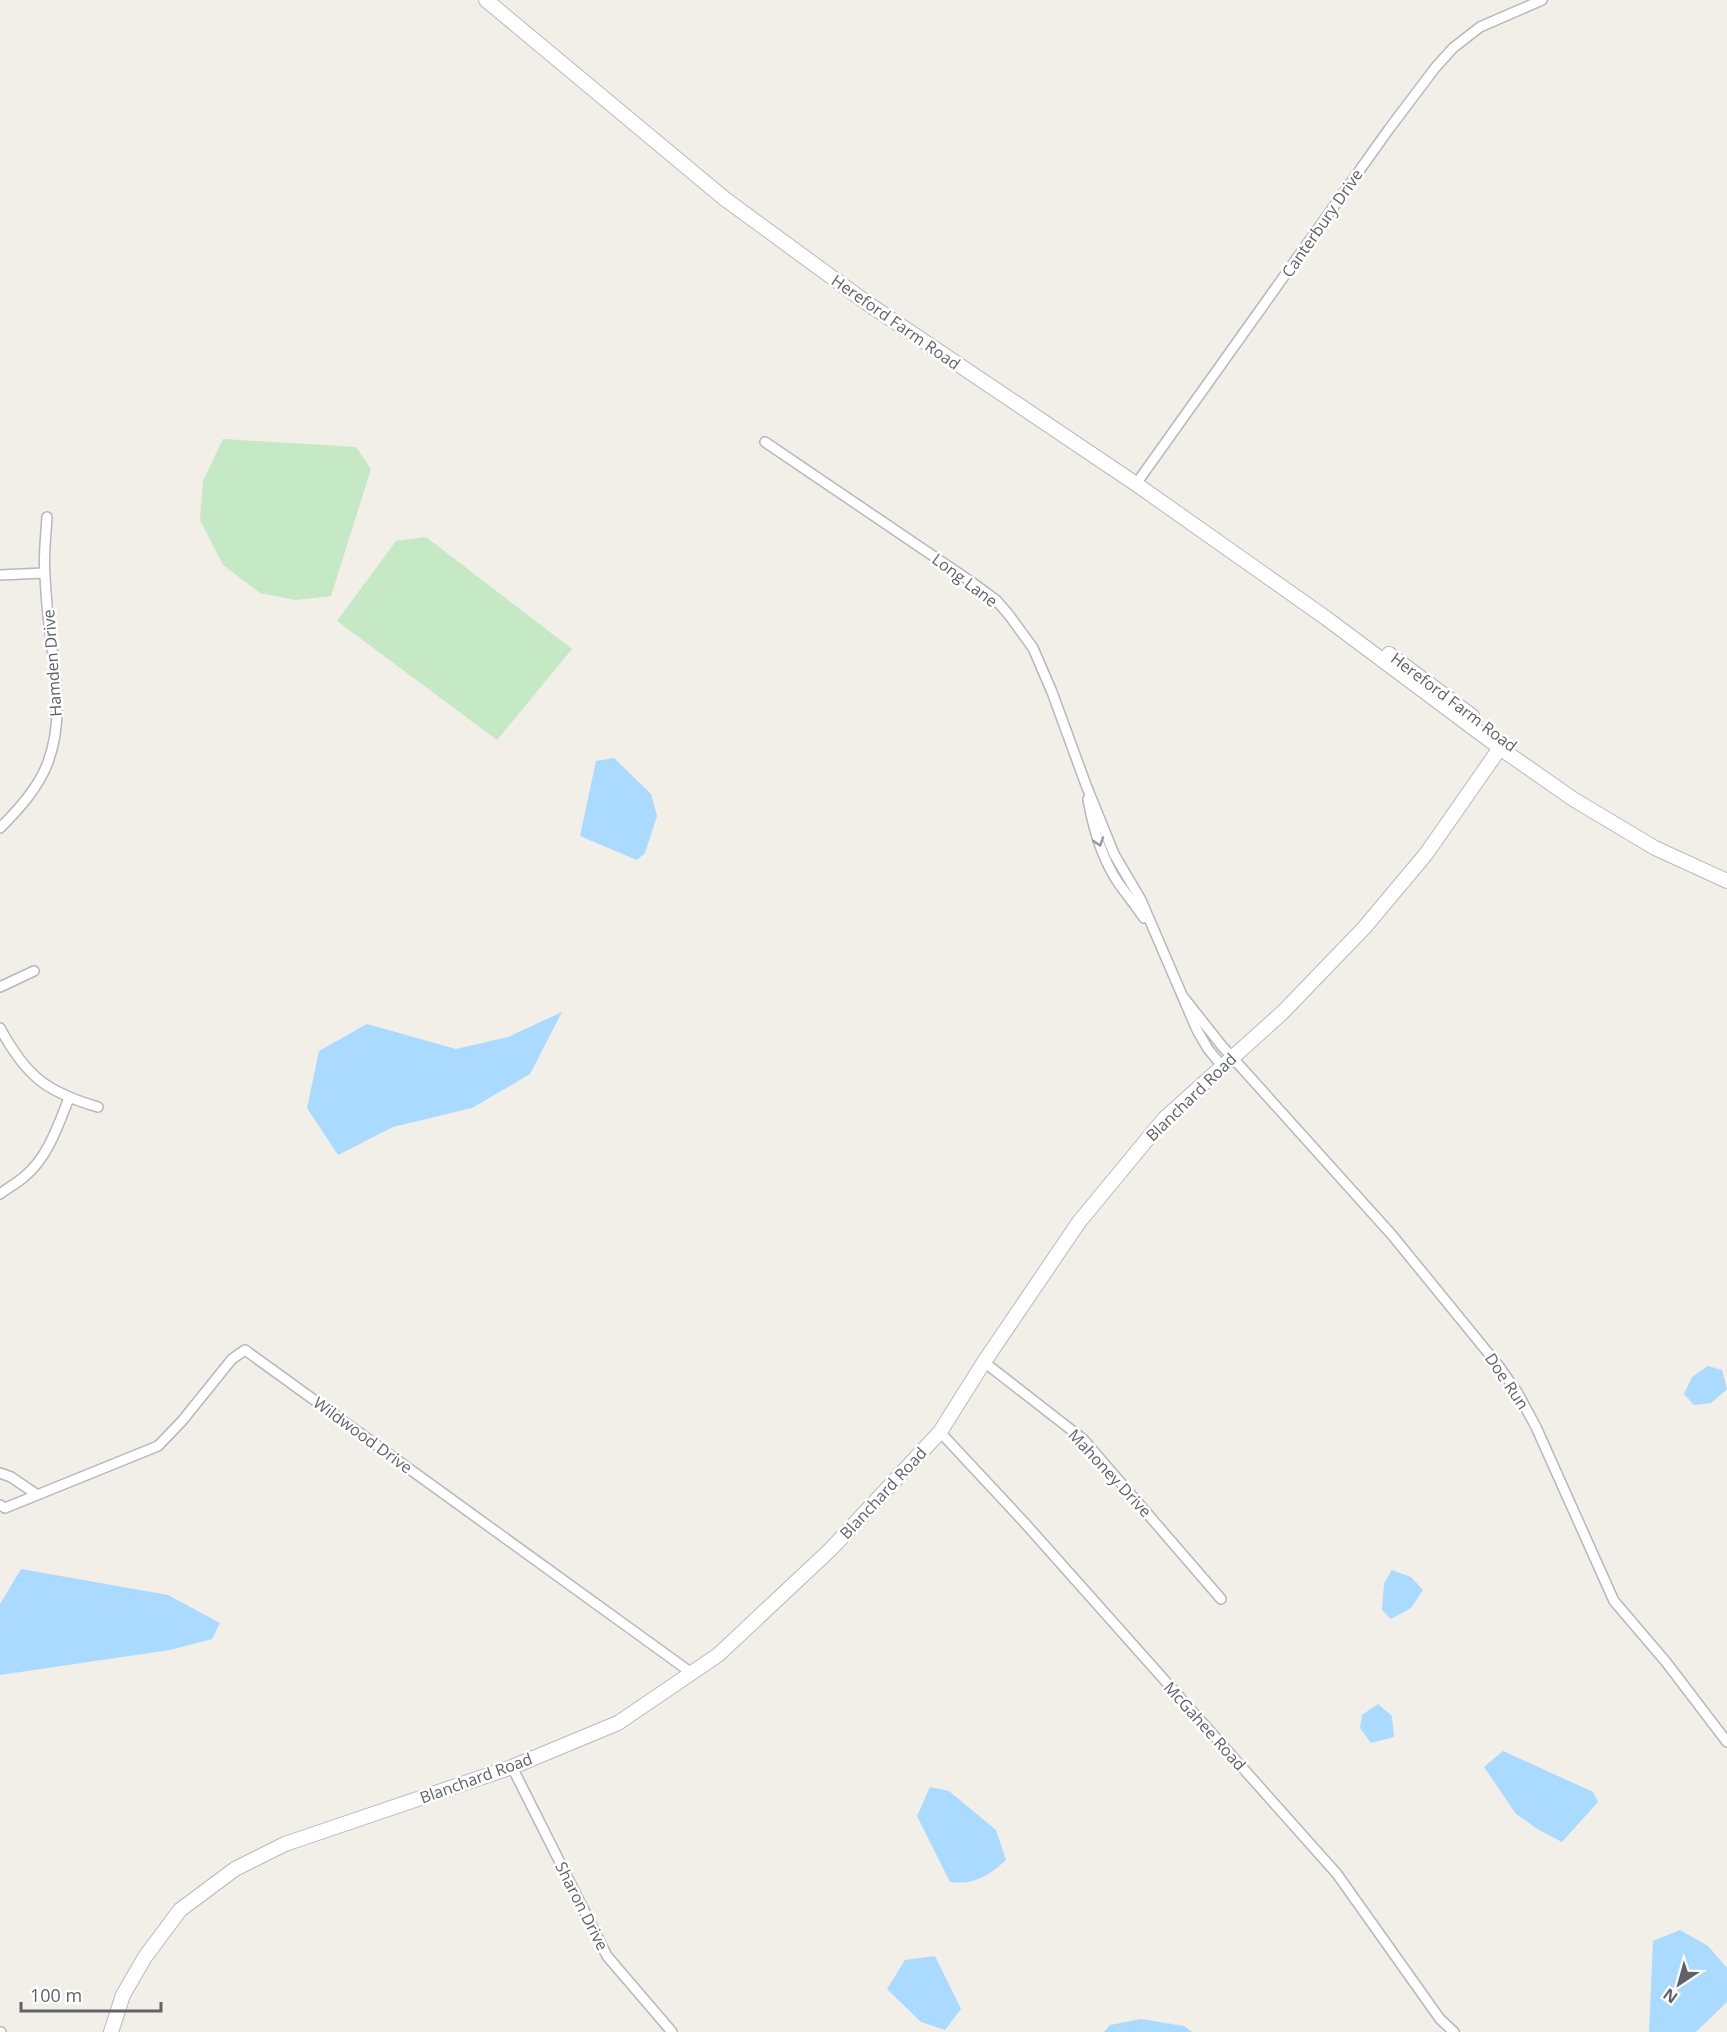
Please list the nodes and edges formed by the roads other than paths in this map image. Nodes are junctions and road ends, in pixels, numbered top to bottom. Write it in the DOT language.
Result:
graph roads {
  1 [pos="486,0"];
  2 [pos="1542,0"];
  3 [pos="765,442"];
  4 [pos="1136,484"];
  5 [pos="47,517"];
  6 [pos="44,573"];
  7 [pos="0,574"];
  8 [pos="1326,618"];
  9 [pos="1500,748"];
  10 [pos="1573,799"];
  11 [pos="0,828"];
  12 [pos="1727,881"];
  13 [pos="34,971"];
  14 [pos="0,987"];
  15 [pos="0,1028"];
  16 [pos="1227,1061"];
  17 [pos="69,1098"];
  18 [pos="98,1107"];
  19 [pos="0,1194"];
  20 [pos="984,1362"];
  21 [pos="940,1432"];
  22 [pos="0,1473"];
  23 [pos="36,1494"];
  24 [pos="0,1505"];
  25 [pos="1221,1599"];
  26 [pos="693,1674"];
  27 [pos="1727,1742"];
  28 [pos="512,1767"];
  29 [pos="111,2032"];
  30 [pos="672,2032"];
  31 [pos="1454,2032"];
  1 -- 4 [label="street, Hereford Farm Road"];
  2 -- 4 [label="street, Canterbury Drive"];
  3 -- 16 [label="street, Long Lane"];
  4 -- 8 [label="street, Hereford Farm Road"];
  5 -- 6 [label="street, Hamden Drive"];
  6 -- 7 [label="street"];
  6 -- 11 [label="street, Hamden Drive"];
  8 -- 9 [label="street, Hereford Farm Road"];
  8 -- 10 [label="street, Hereford Farm Road"];
  9 -- 10 [label="street, Hereford Farm Road"];
  9 -- 16 [label="street, Blanchard Road"];
  10 -- 12 [label="street, Hereford Farm Road"];
  13 -- 14 [label="street"];
  15 -- 17 [label="street"];
  16 -- 20 [label="street, Blanchard Road"];
  16 -- 27 [label="street, Doe Run"];
  17 -- 18 [label="street"];
  17 -- 19 [label="street"];
  20 -- 21 [label="street, Blanchard Road"];
  20 -- 25 [label="street, Mahoney Drive"];
  21 -- 26 [label="street, Blanchard Road"];
  21 -- 31 [label="street, McGahee Road"];
  22 -- 23 [label="street"];
  23 -- 24 [label="street, Wildwood Drive"];
  23 -- 26 [label="street, Wildwood Drive"];
  26 -- 28 [label="street, Blanchard Road"];
  28 -- 29 [label="street, Blanchard Road"];
  28 -- 30 [label="street, Sharon Drive"];
}
